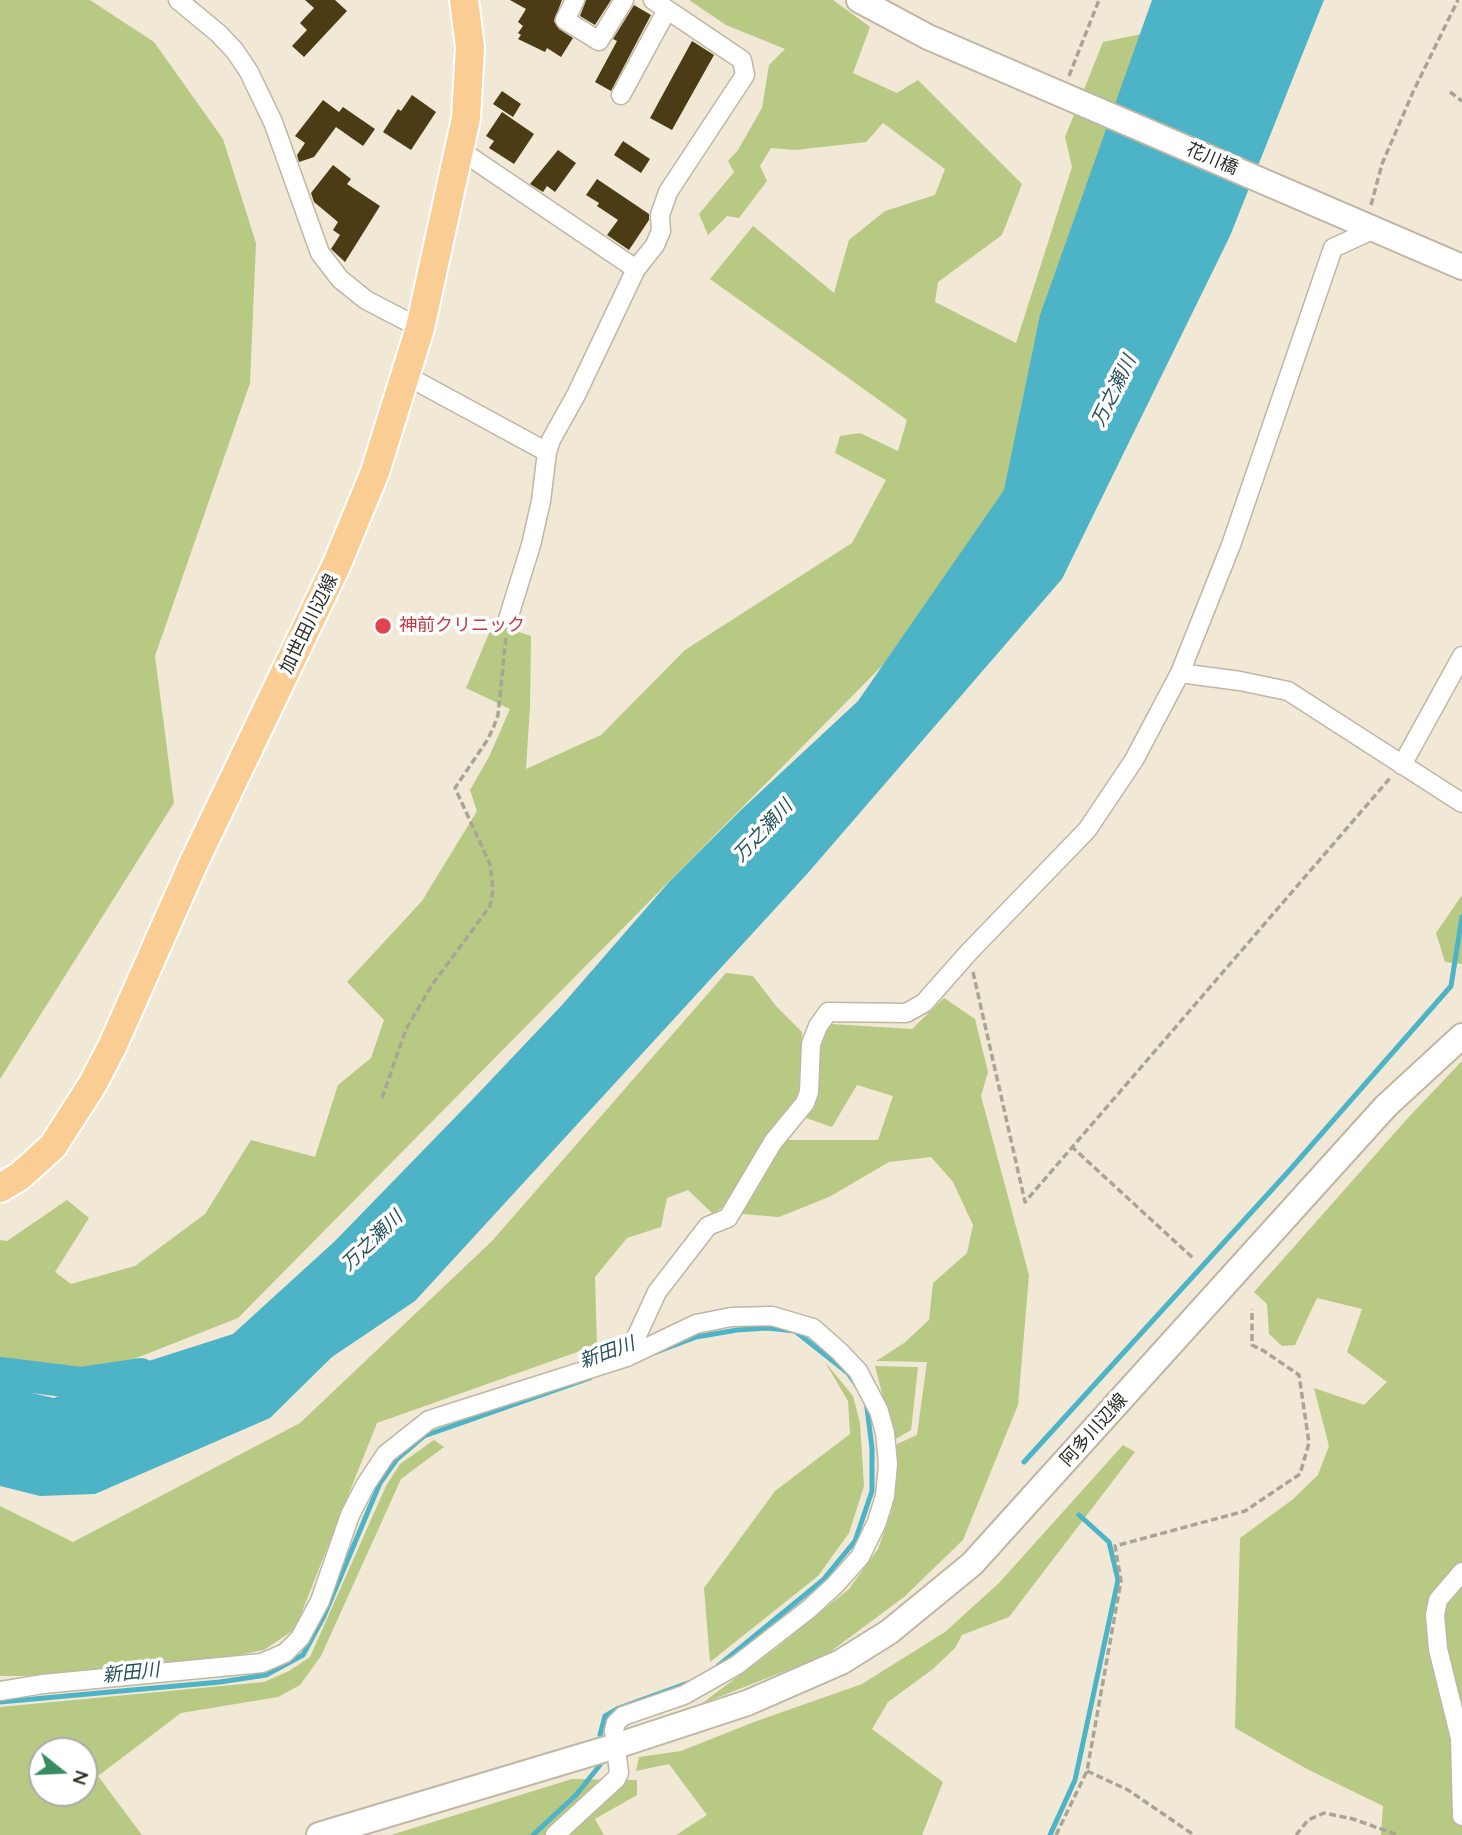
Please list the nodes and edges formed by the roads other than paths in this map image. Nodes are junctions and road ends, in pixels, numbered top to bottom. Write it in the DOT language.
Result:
graph roads {
  1 [pos="178,0"];
  2 [pos="464,0"];
  3 [pos="575,0"];
  4 [pos="624,0"];
  5 [pos="859,0"];
  6 [pos="660,5"];
  7 [pos="621,95"];
  8 [pos="460,150"];
  9 [pos="1378,230"];
  10 [pos="1462,267"];
  11 [pos="636,269"];
  12 [pos="420,328"];
  13 [pos="407,376"];
  14 [pos="547,452"];
  15 [pos="508,619"];
  16 [pos="1462,656"];
  17 [pos="1180,673"];
  18 [pos="1402,765"];
  19 [pos="1462,803"];
  20 [pos="1462,1036"];
  21 [pos="0,1188"];
  22 [pos="627,1356"];
  23 [pos="1462,1572"];
  24 [pos="0,1691"];
  25 [pos="616,1746"];
  26 [pos="1462,1815"];
  27 [pos="319,1835"];
  28 [pos="555,1835"];
  1 -- 12 [label="street"];
  2 -- 8 [label="main road, 加世田川辺線"];
  3 -- 4 [label="street"];
  5 -- 9 [label="main road, 花川橋"];
  6 -- 7 [label="street"];
  6 -- 11 [label="street"];
  8 -- 11 [label="street"];
  8 -- 12 [label="main road, 加世田川辺線"];
  9 -- 10 [label="main road, 花川橋"];
  9 -- 17 [label="street"];
  11 -- 14 [label="street"];
  12 -- 13 [label="main road, 加世田川辺線"];
  13 -- 14 [label="street"];
  13 -- 21 [label="main road, 加世田川辺線"];
  14 -- 15 [label="street"];
  16 -- 18 [label="street"];
  17 -- 18 [label="street"];
  17 -- 22 [label="street"];
  18 -- 19 [label="street"];
  20 -- 25 [label="main road, 阿多川辺線"];
  22 -- 24 [label="street"];
  22 -- 25 [label="street"];
  23 -- 26 [label="street"];
  25 -- 27 [label="main road, 阿多川辺線"];
  25 -- 28 [label="street"];
}
